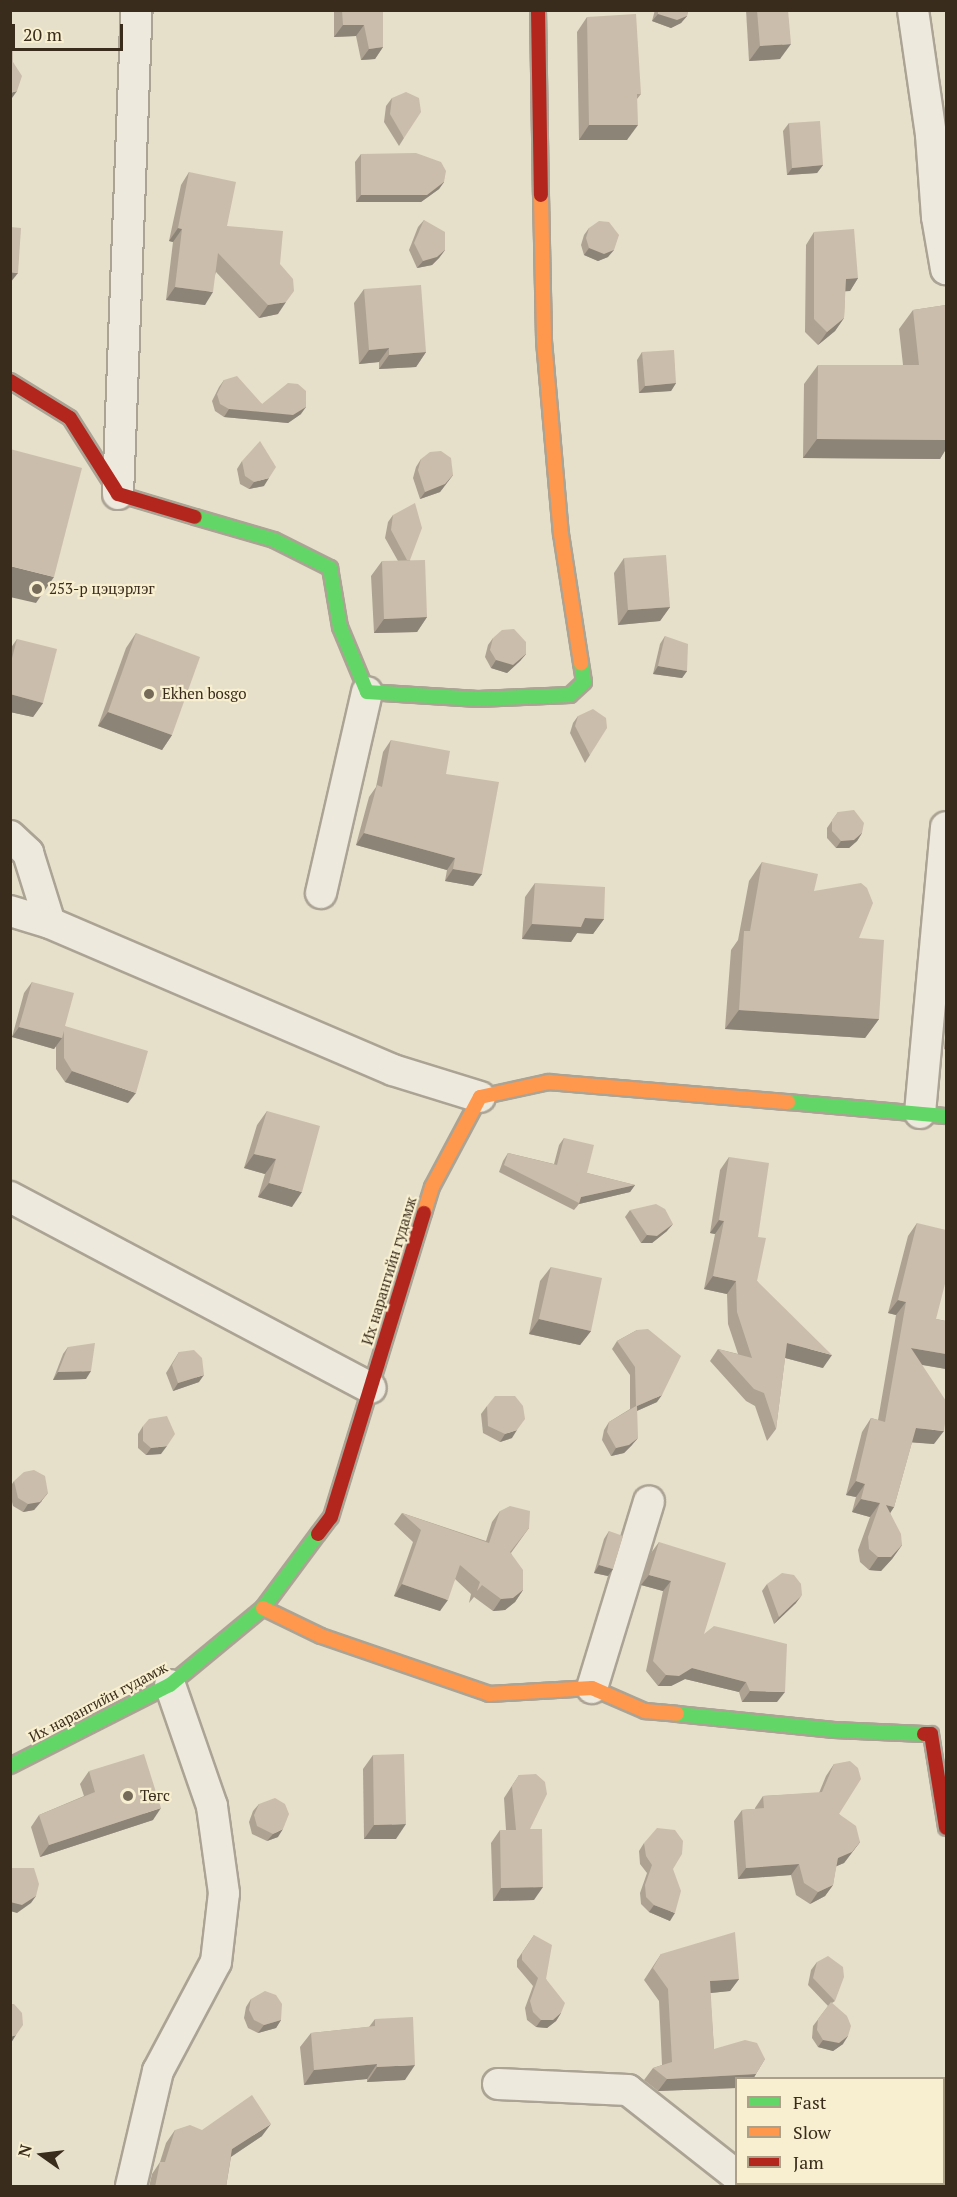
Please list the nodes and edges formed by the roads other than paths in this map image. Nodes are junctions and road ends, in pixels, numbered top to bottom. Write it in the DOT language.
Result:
graph roads {
  1 [pos="137,10"];
  2 [pos="538,10"];
  3 [pos="913,10"];
  4 [pos="946,269"];
  5 [pos="10,381"];
  6 [pos="118,494"];
  7 [pos="367,692"];
  8 [pos="946,827"];
  9 [pos="10,837"];
  10 [pos="321,893"];
  11 [pos="10,911"];
  12 [pos="50,923"];
  13 [pos="480,1097"];
  14 [pos="933,1114"];
  15 [pos="10,1197"];
  16 [pos="370,1388"];
  17 [pos="649,1502"];
  18 [pos="263,1608"];
  19 [pos="170,1685"];
  20 [pos="592,1688"];
  21 [pos="939,1732"];
  22 [pos="10,1766"];
  23 [pos="946,1828"];
  24 [pos="498,2084"];
  25 [pos="735,2174"];
  26 [pos="131,2187"];
  1 -- 6 [label="street"];
  2 -- 7 [label="street"];
  3 -- 4 [label="street"];
  5 -- 6 [label="street"];
  6 -- 7 [label="street"];
  7 -- 10 [label="street"];
  8 -- 14 [label="street"];
  9 -- 12 [label="street"];
  11 -- 12 [label="street"];
  12 -- 13 [label="street"];
  13 -- 14 [label="street"];
  13 -- 16 [label="street, Их нарангийн гудамж"];
  15 -- 16 [label="street"];
  16 -- 18 [label="street, Их нарангийн гудамж"];
  17 -- 20 [label="street"];
  18 -- 19 [label="street, Их нарангийн гудамж"];
  18 -- 20 [label="street"];
  19 -- 22 [label="street, Их нарангийн гудамж"];
  19 -- 26 [label="street"];
  20 -- 21 [label="street"];
  21 -- 23 [label="street"];
  24 -- 25 [label="street"];
}
